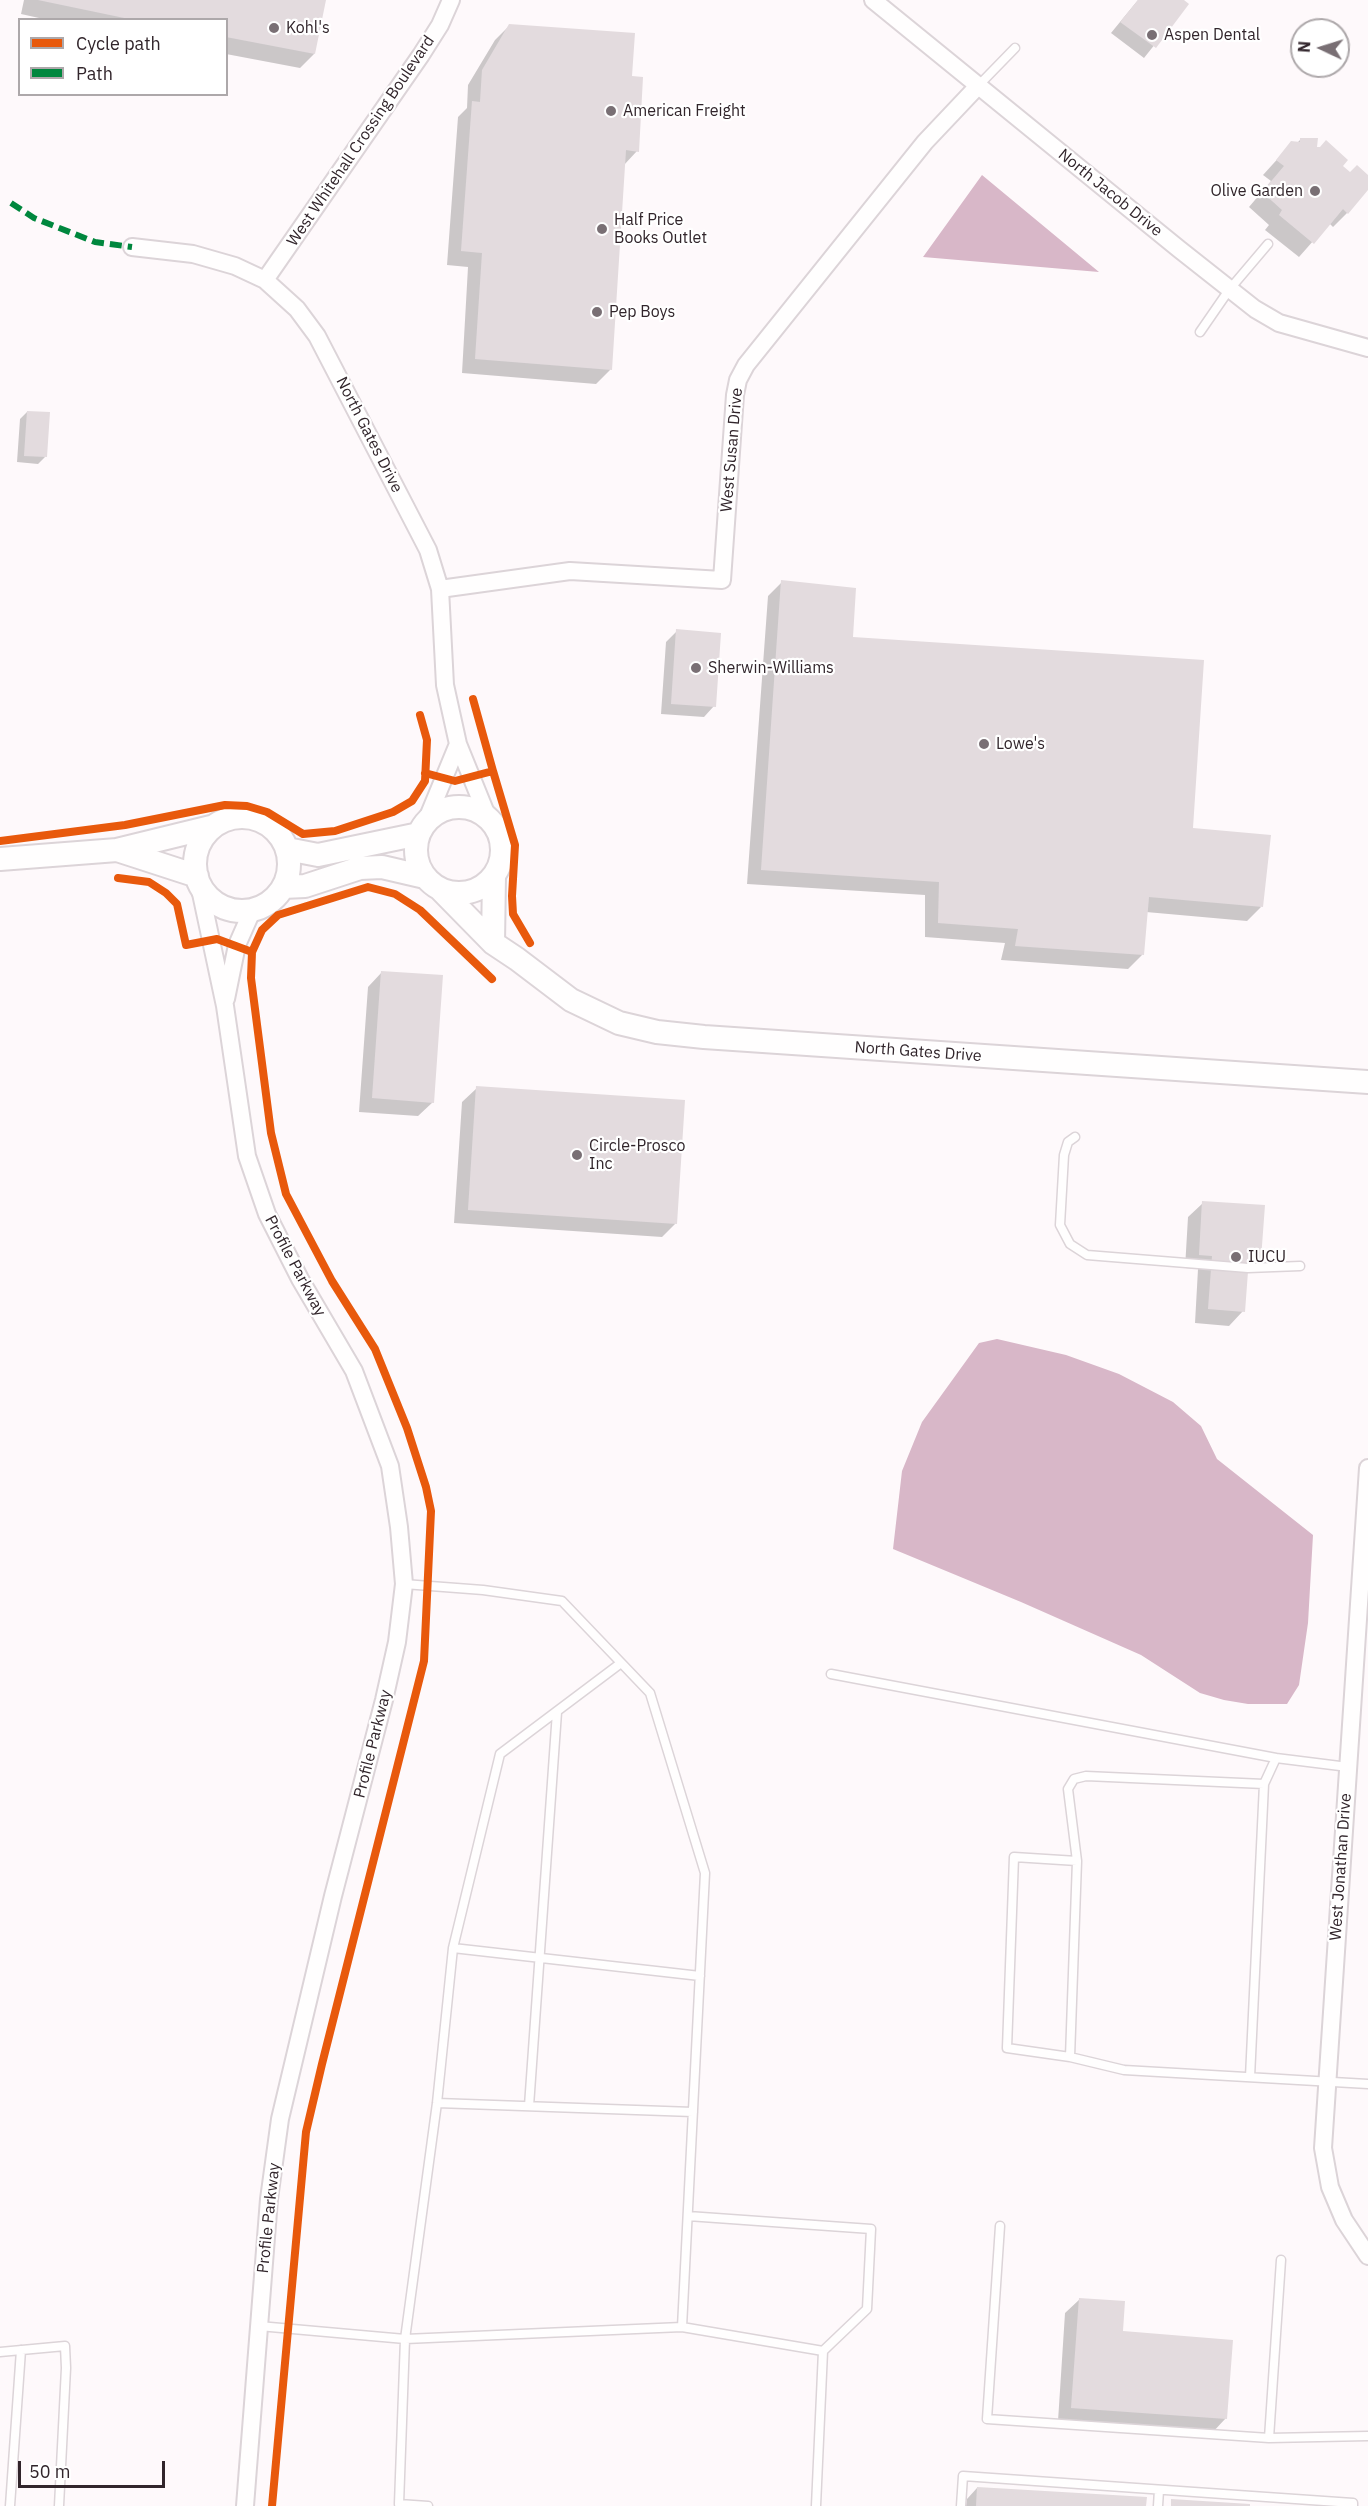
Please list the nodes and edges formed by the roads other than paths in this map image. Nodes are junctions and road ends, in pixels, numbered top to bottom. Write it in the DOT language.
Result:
graph roads {
  1 [pos="451,0"];
  2 [pos="873,0"];
  3 [pos="1015,48"];
  4 [pos="978,87"];
  5 [pos="1268,244"];
  6 [pos="132,247"];
  7 [pos="266,280"];
  8 [pos="1229,290"];
  9 [pos="1200,332"];
  10 [pos="1368,350"];
  11 [pos="440,590"];
  12 [pos="458,744"];
  13 [pos="488,818"];
  14 [pos="211,827"];
  15 [pos="422,829"];
  16 [pos="287,849"];
  17 [pos="117,850"];
  18 [pos="0,860"];
  19 [pos="494,876"];
  20 [pos="198,880"];
  21 [pos="433,883"];
  22 [pos="283,887"];
  23 [pos="252,911"];
  24 [pos="493,943"];
  25 [pos="225,1006"];
  26 [pos="1368,1082"];
  27 [pos="1075,1137"];
  28 [pos="1300,1266"];
  29 [pos="1368,1468"];
  30 [pos="404,1584"];
  31 [pos="621,1663"];
  32 [pos="831,1674"];
  33 [pos="557,1712"];
  34 [pos="1276,1758"];
  35 [pos="1348,1767"];
  36 [pos="1264,1784"];
  37 [pos="1077,1861"];
  38 [pos="453,1948"];
  39 [pos="539,1958"];
  40 [pos="700,1976"];
  41 [pos="1070,2057"];
  42 [pos="1250,2077"];
  43 [pos="1327,2081"];
  44 [pos="1368,2084"];
  45 [pos="437,2103"];
  46 [pos="529,2106"];
  47 [pos="693,2112"];
  48 [pos="688,2216"];
  49 [pos="1000,2226"];
  50 [pos="1368,2256"];
  51 [pos="1281,2260"];
  52 [pos="259,2326"];
  53 [pos="682,2327"];
  54 [pos="405,2339"];
  55 [pos="21,2350"];
  56 [pos="823,2351"];
  57 [pos="0,2352"];
  58 [pos="1368,2436"];
  59 [pos="1269,2438"];
  60 [pos="1160,2490"];
  61 [pos="10,2506"];
  62 [pos="59,2506"];
  63 [pos="245,2506"];
  64 [pos="428,2506"];
  65 [pos="816,2506"];
  66 [pos="961,2506"];
  67 [pos="1158,2506"];
  68 [pos="1353,2506"];
  1 -- 7 [label="street, West Whitehall Crossing Boulevard"];
  2 -- 4 [label="street, North Jacob Drive"];
  3 -- 4 [label="lane"];
  4 -- 8 [label="street, North Jacob Drive"];
  4 -- 11 [label="street, West Susan Drive"];
  5 -- 8 [label="lane"];
  6 -- 7 [label="street, North Gates Drive"];
  7 -- 11 [label="street, North Gates Drive"];
  8 -- 9 [label="lane"];
  8 -- 10 [label="street, North Jacob Drive"];
  11 -- 12 [label="street, North Gates Drive"];
  12 -- 13 [label="street, North Gates Drive"];
  12 -- 15 [label="street"];
  13 -- 15 [label="street"];
  13 -- 19 [label="street"];
  14 -- 16 [label="street"];
  14 -- 17 [label="street"];
  14 -- 20 [label="street"];
  15 -- 16 [label="street"];
  15 -- 21 [label="street"];
  16 -- 22 [label="street"];
  17 -- 18 [label="street"];
  17 -- 20 [label="street"];
  19 -- 21 [label="street"];
  19 -- 24 [label="street"];
  20 -- 23 [label="street"];
  20 -- 25 [label="street, Profile Parkway"];
  21 -- 22 [label="street"];
  21 -- 24 [label="street, North Gates Drive"];
  22 -- 23 [label="street"];
  23 -- 25 [label="street, Profile Parkway"];
  24 -- 26 [label="street, North Gates Drive"];
  25 -- 30 [label="street, Profile Parkway"];
  27 -- 28 [label="lane"];
  29 -- 35 [label="street, West Jonathan Drive"];
  30 -- 31 [label="lane"];
  30 -- 52 [label="street, Profile Parkway"];
  31 -- 33 [label="lane"];
  31 -- 40 [label="lane"];
  32 -- 34 [label="lane"];
  33 -- 38 [label="lane"];
  33 -- 39 [label="lane"];
  34 -- 35 [label="lane"];
  34 -- 36 [label="lane"];
  35 -- 43 [label="street, West Jonathan Drive"];
  36 -- 37 [label="lane"];
  36 -- 42 [label="lane"];
  37 -- 41 [label="lane"];
  37 -- 41 [label="lane"];
  38 -- 39 [label="lane"];
  38 -- 45 [label="lane"];
  39 -- 40 [label="lane"];
  39 -- 46 [label="lane"];
  40 -- 47 [label="lane"];
  41 -- 42 [label="lane"];
  42 -- 43 [label="lane"];
  43 -- 44 [label="lane"];
  43 -- 50 [label="street, West Jonathan Drive"];
  45 -- 46 [label="lane"];
  45 -- 54 [label="lane"];
  46 -- 47 [label="lane"];
  47 -- 48 [label="lane"];
  48 -- 53 [label="lane"];
  48 -- 56 [label="lane"];
  49 -- 59 [label="lane"];
  51 -- 59 [label="lane"];
  52 -- 54 [label="lane"];
  52 -- 63 [label="street, Profile Parkway"];
  53 -- 54 [label="lane"];
  53 -- 56 [label="lane"];
  54 -- 64 [label="lane"];
  55 -- 57 [label="lane"];
  55 -- 61 [label="lane"];
  55 -- 62 [label="lane"];
  56 -- 65 [label="lane"];
  58 -- 59 [label="lane"];
  60 -- 66 [label="lane"];
  60 -- 67 [label="lane"];
  60 -- 68 [label="lane"];
}
